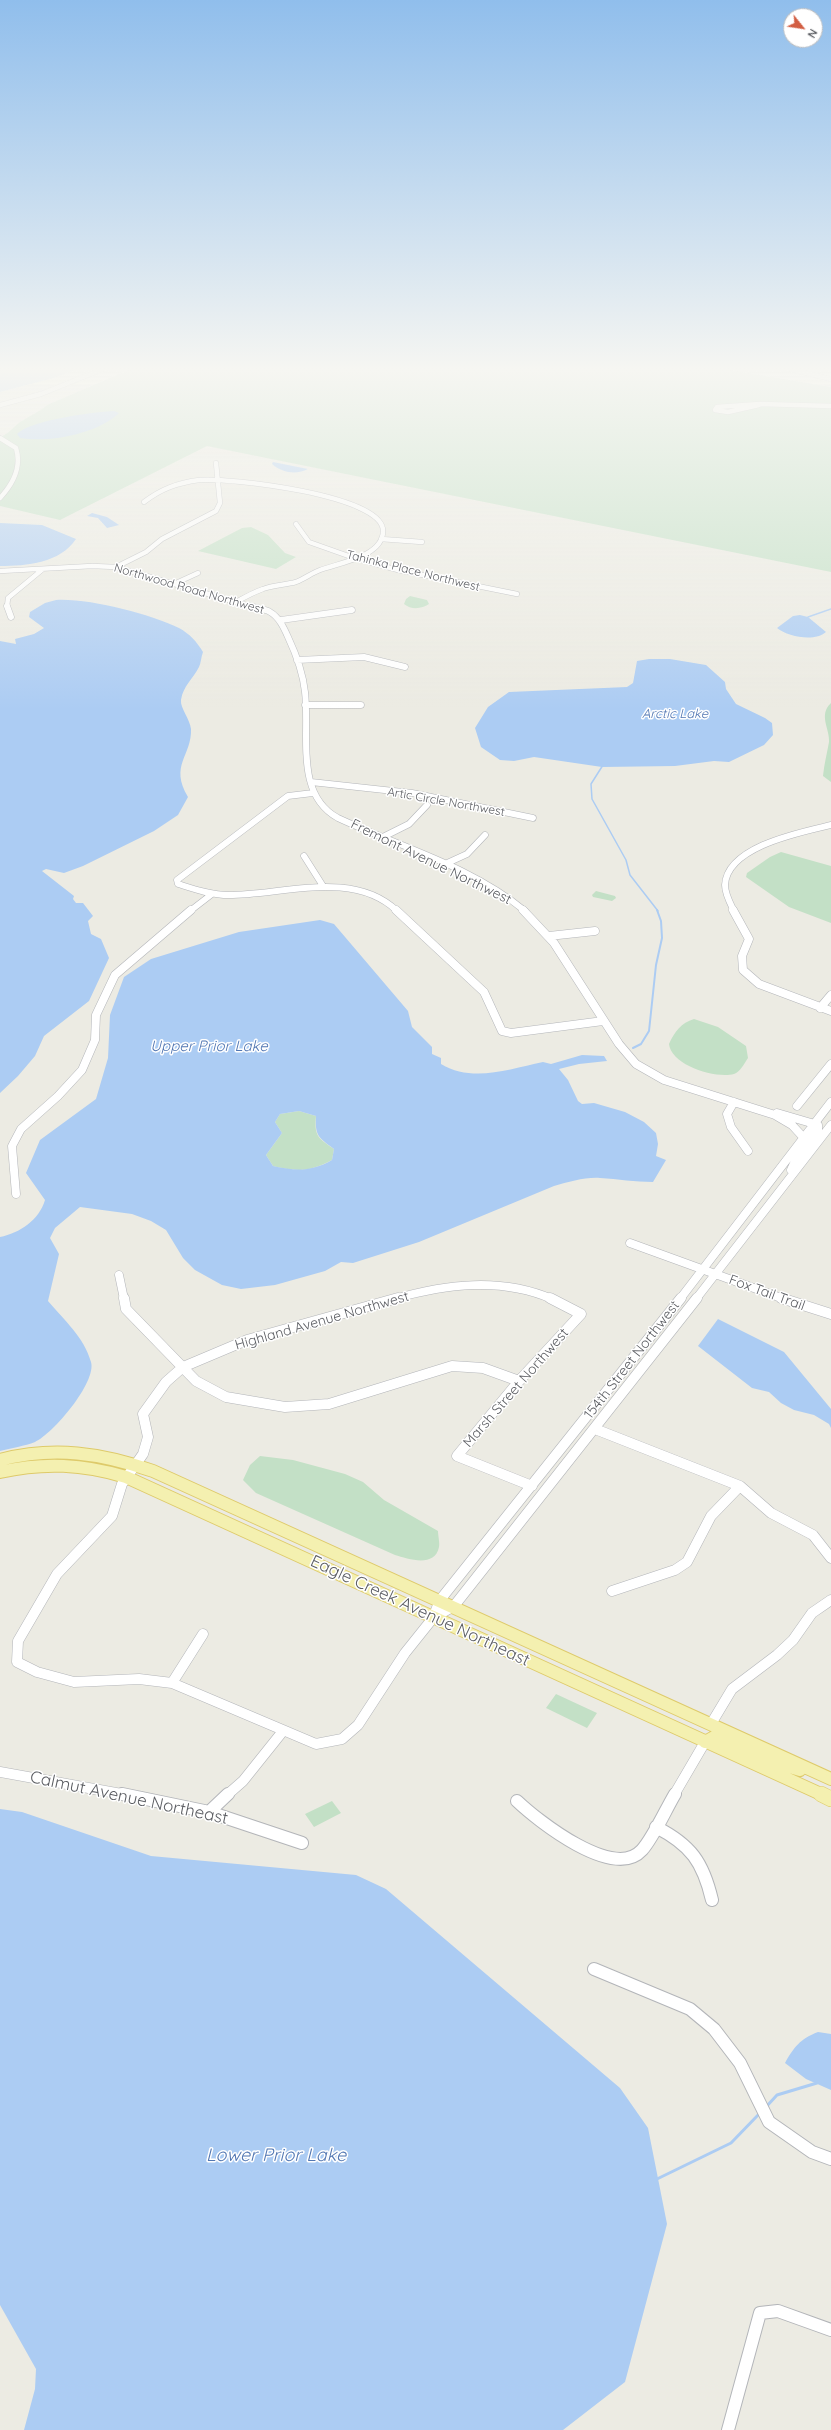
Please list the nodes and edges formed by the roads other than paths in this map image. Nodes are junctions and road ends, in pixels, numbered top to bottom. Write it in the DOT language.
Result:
graph roads {
  1 [pos="12,482"];
  2 [pos="199,482"];
  3 [pos="218,482"];
  4 [pos="257,482"];
  5 [pos="0,498"];
  6 [pos="144,502"];
  7 [pos="296,524"];
  8 [pos="381,539"];
  9 [pos="422,542"];
  10 [pos="357,559"];
  11 [pos="116,567"];
  12 [pos="43,570"];
  13 [pos="0,571"];
  14 [pos="198,573"];
  15 [pos="174,584"];
  16 [pos="517,594"];
  17 [pos="236,602"];
  18 [pos="352,610"];
  19 [pos="11,617"];
  20 [pos="281,620"];
  21 [pos="297,660"];
  22 [pos="405,666"];
  23 [pos="361,704"];
  24 [pos="305,705"];
  25 [pos="311,782"];
  26 [pos="313,793"];
  27 [pos="427,805"];
  28 [pos="533,818"];
  29 [pos="831,825"];
  30 [pos="485,836"];
  31 [pos="383,837"];
  32 [pos="304,856"];
  33 [pos="443,865"];
  34 [pos="323,886"];
  35 [pos="212,894"];
  36 [pos="595,932"];
  37 [pos="549,936"];
  38 [pos="831,995"];
  39 [pos="820,1008"];
  40 [pos="831,1011"];
  41 [pos="603,1021"];
  42 [pos="831,1064"];
  43 [pos="734,1102"];
  44 [pos="831,1102"];
  45 [pos="797,1106"];
  46 [pos="768,1113"];
  47 [pos="813,1124"];
  48 [pos="831,1125"];
  49 [pos="803,1137"];
  50 [pos="748,1151"];
  51 [pos="786,1182"];
  52 [pos="16,1194"];
  53 [pos="630,1243"];
  54 [pos="703,1270"];
  55 [pos="715,1274"];
  56 [pos="119,1275"];
  57 [pos="581,1314"];
  58 [pos="831,1314"];
  59 [pos="183,1367"];
  60 [pos="519,1381"];
  61 [pos="595,1429"];
  62 [pos="0,1460"];
  63 [pos="131,1470"];
  64 [pos="0,1472"];
  65 [pos="532,1486"];
  66 [pos="740,1486"];
  67 [pos="831,1558"];
  68 [pos="612,1591"];
  69 [pos="440,1600"];
  70 [pos="831,1600"];
  71 [pos="454,1606"];
  72 [pos="434,1618"];
  73 [pos="203,1634"];
  74 [pos="172,1683"];
  75 [pos="711,1724"];
  76 [pos="283,1731"];
  77 [pos="705,1742"];
  78 [pos="0,1772"];
  79 [pos="826,1777"];
  80 [pos="831,1799"];
  81 [pos="518,1801"];
  82 [pos="209,1812"];
  83 [pos="656,1827"];
  84 [pos="302,1843"];
  85 [pos="712,1900"];
  86 [pos="594,1969"];
  87 [pos="831,2159"];
  88 [pos="831,2330"];
  89 [pos="728,2430"];
  1 -- 5 [label="street"];
  2 -- 6 [label="street"];
  3 -- 11 [label="street"];
  4 -- 8 [label="street"];
  7 -- 10 [label="street, Tahinka Place Northwest"];
  8 -- 9 [label="street"];
  8 -- 10 [label="street"];
  10 -- 16 [label="street, Tahinka Place Northwest"];
  10 -- 17 [label="street"];
  11 -- 12 [label="street, Northwood Road Northwest"];
  11 -- 15 [label="street, Northwood Road Northwest"];
  12 -- 13 [label="street, Northwood Road Northwest"];
  12 -- 19 [label="street"];
  14 -- 15 [label="street"];
  15 -- 17 [label="street, Northwood Road Northwest"];
  17 -- 20 [label="street, Northwood Road Northwest"];
  18 -- 20 [label="street"];
  20 -- 21 [label="street, Northwood Road Northwest"];
  21 -- 22 [label="street"];
  21 -- 24 [label="street, Northwood Road Northwest"];
  23 -- 24 [label="street"];
  24 -- 25 [label="street, Northwood Road Northwest"];
  25 -- 26 [label="street, Fremont Avenue Northwest"];
  25 -- 28 [label="street, Artic Circle Northwest"];
  26 -- 31 [label="street, Fremont Avenue Northwest"];
  26 -- 35 [label="street"];
  27 -- 31 [label="street"];
  29 -- 39 [label="street"];
  30 -- 33 [label="street"];
  31 -- 33 [label="street, Fremont Avenue Northwest"];
  32 -- 34 [label="street"];
  33 -- 37 [label="street, Fremont Avenue Northwest"];
  34 -- 35 [label="street"];
  34 -- 41 [label="street"];
  35 -- 52 [label="street"];
  36 -- 37 [label="street"];
  37 -- 41 [label="street, Fremont Avenue Northwest"];
  38 -- 39 [label="street"];
  39 -- 40 [label="street"];
  41 -- 43 [label="street, Fremont Avenue Northwest"];
  42 -- 45 [label="street"];
  43 -- 46 [label="street, Fremont Avenue Northwest"];
  43 -- 50 [label="street"];
  44 -- 47 [label="street, 154th Street Northwest"];
  46 -- 47 [label="street, Fremont Avenue Northwest"];
  46 -- 49 [label="street, Fremont Avenue Northwest"];
  47 -- 49 [label="street, 154th Street Northwest"];
  47 -- 51 [label="street"];
  48 -- 51 [label="street, 154th Street Northwest"];
  49 -- 54 [label="street, 154th Street Northwest"];
  51 -- 55 [label="street, 154th Street Northwest"];
  53 -- 54 [label="street, Fox Tail Trail"];
  54 -- 55 [label="street, Fox Tail Trail"];
  54 -- 65 [label="street, 154th Street Northwest"];
  55 -- 58 [label="street, Fox Tail Trail"];
  55 -- 61 [label="street, 154th Street Northwest"];
  56 -- 59 [label="street"];
  57 -- 59 [label="street, Highland Avenue Northwest"];
  57 -- 60 [label="street, Marsh Street Northwest"];
  59 -- 60 [label="street"];
  59 -- 63 [label="street, Highland Avenue Northwest"];
  60 -- 65 [label="street, Marsh Street Northwest"];
  61 -- 66 [label="street"];
  61 -- 71 [label="street, 154th Street Northwest"];
  62 -- 63 [label="main road, Eagle Creek Avenue Northeast"];
  63 -- 64 [label="main road, Eagle Creek Avenue Northeast"];
  63 -- 69 [label="main road, Eagle Creek Avenue Northeast"];
  63 -- 72 [label="main road, Eagle Creek Avenue Northeast"];
  63 -- 74 [label="street, Highland Avenue Northwest"];
  65 -- 69 [label="street, 154th Street Northwest"];
  66 -- 67 [label="street"];
  66 -- 68 [label="street"];
  69 -- 71 [label="main road, Eagle Creek Avenue Northeast"];
  69 -- 72 [label="street, 154th Street Northwest"];
  70 -- 75 [label="street"];
  71 -- 72 [label="street, 154th Street Northwest"];
  71 -- 75 [label="main road, Eagle Creek Avenue Northeast"];
  72 -- 76 [label="street, 154th Street Northwest"];
  72 -- 77 [label="main road, Eagle Creek Avenue Northeast"];
  73 -- 74 [label="street"];
  74 -- 76 [label="street, 154th Street Northwest"];
  75 -- 79 [label="main road, Eagle Creek Avenue Northeast"];
  76 -- 82 [label="street"];
  77 -- 79 [label="main road"];
  77 -- 80 [label="main road, Eagle Creek Avenue Northeast"];
  77 -- 83 [label="street"];
  78 -- 82 [label="street, Calmut Avenue Northeast"];
  81 -- 83 [label="street"];
  82 -- 84 [label="street, Calmut Avenue Northeast"];
  83 -- 85 [label="street"];
  86 -- 87 [label="street"];
  88 -- 89 [label="street"];
}
